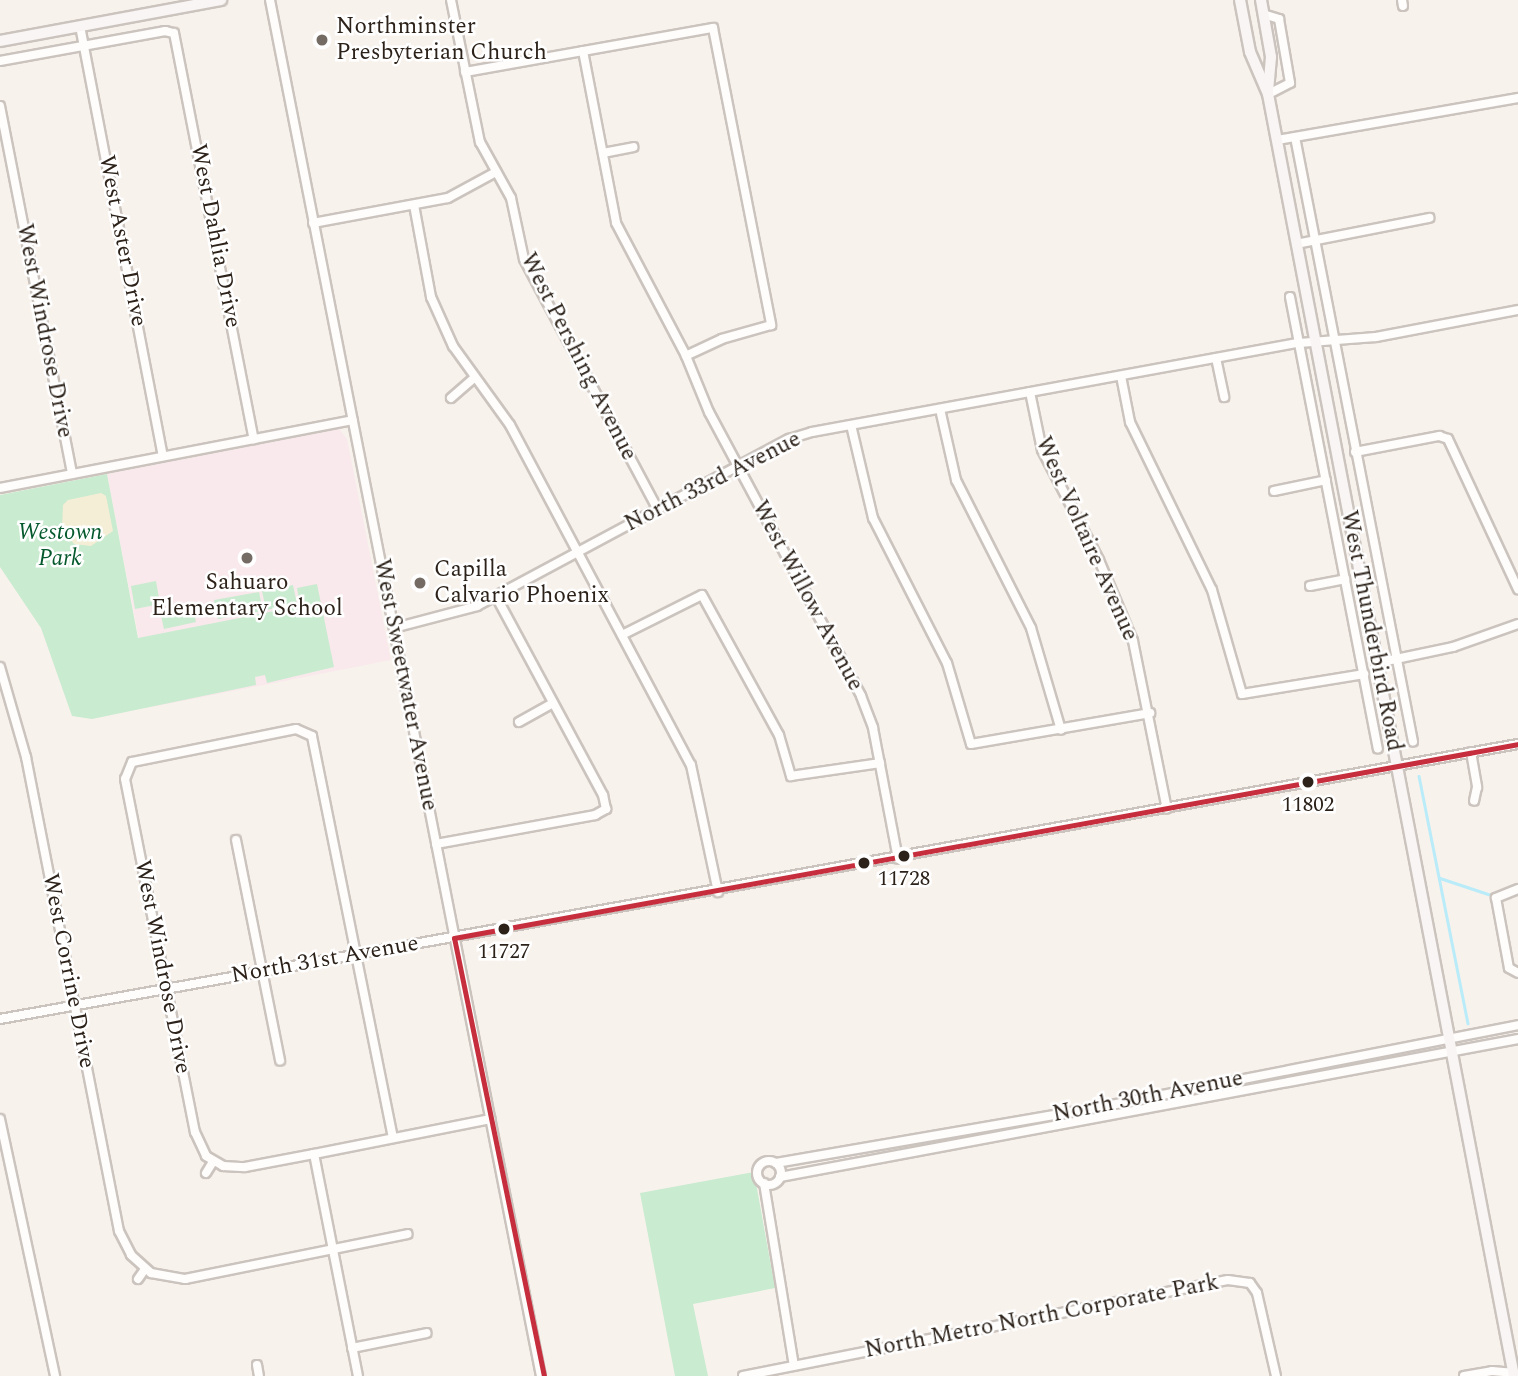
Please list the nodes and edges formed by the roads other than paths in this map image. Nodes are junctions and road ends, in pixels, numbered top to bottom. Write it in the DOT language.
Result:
graph roads {
  1 [pos="221,0"];
  2 [pos="270,0"];
  3 [pos="451,0"];
  4 [pos="1240,0"];
  5 [pos="1253,0"];
  6 [pos="1261,0"];
  7 [pos="1263,13"];
  8 [pos="80,26"];
  9 [pos="1266,28"];
  10 [pos="0,41"];
  11 [pos="84,46"];
  12 [pos="583,51"];
  13 [pos="0,61"];
  14 [pos="465,72"];
  15 [pos="1268,94"];
  16 [pos="1518,97"];
  17 [pos="0,106"];
  18 [pos="1295,137"];
  19 [pos="1276,140"];
  20 [pos="634,147"];
  21 [pos="603,153"];
  22 [pos="496,172"];
  23 [pos="414,205"];
  24 [pos="1429,218"];
  25 [pos="313,223"];
  26 [pos="1315,240"];
  27 [pos="1296,244"];
  28 [pos="1290,297"];
  29 [pos="1518,310"];
  30 [pos="1334,341"];
  31 [pos="1314,342"];
  32 [pos="1299,343"];
  33 [pos="686,356"];
  34 [pos="1216,358"];
  35 [pos="1121,376"];
  36 [pos="473,379"];
  37 [pos="1030,392"];
  38 [pos="1224,397"];
  39 [pos="451,398"];
  40 [pos="940,409"];
  41 [pos="352,420"];
  42 [pos="851,425"];
  43 [pos="254,439"];
  44 [pos="1356,452"];
  45 [pos="163,456"];
  46 [pos="738,466"];
  47 [pos="72,474"];
  48 [pos="1326,480"];
  49 [pos="0,488"];
  50 [pos="1274,491"];
  51 [pos="658,510"];
  52 [pos="577,552"];
  53 [pos="1345,579"];
  54 [pos="1310,586"];
  55 [pos="1518,589"];
  56 [pos="496,596"];
  57 [pos="1518,624"];
  58 [pos="394,628"];
  59 [pos="622,635"];
  60 [pos="1396,659"];
  61 [pos="1377,663"];
  62 [pos="0,667"];
  63 [pos="1364,674"];
  64 [pos="554,703"];
  65 [pos="1150,713"];
  66 [pos="519,722"];
  67 [pos="1061,730"];
  68 [pos="1413,742"];
  69 [pos="1518,744"];
  70 [pos="1378,749"];
  71 [pos="1471,752"];
  72 [pos="880,763"];
  73 [pos="1397,767"];
  74 [pos="1474,801"];
  75 [pos="1167,809"];
  76 [pos="236,840"];
  77 [pos="436,844"];
  78 [pos="898,859"];
  79 [pos="1518,889"];
  80 [pos="718,892"];
  81 [pos="454,937"];
  82 [pos="357,954"];
  83 [pos="261,971"];
  84 [pos="1516,973"];
  85 [pos="166,989"];
  86 [pos="75,1006"];
  87 [pos="0,1019"];
  88 [pos="1518,1025"];
  89 [pos="1451,1038"];
  90 [pos="1518,1039"];
  91 [pos="1453,1052"];
  92 [pos="280,1061"];
  93 [pos="0,1119"];
  94 [pos="491,1119"];
  95 [pos="393,1138"];
  96 [pos="314,1154"];
  97 [pos="212,1162"];
  98 [pos="776,1163"];
  99 [pos="206,1173"];
  100 [pos="780,1177"];
  101 [pos="764,1183"];
  102 [pos="408,1234"];
  103 [pos="333,1249"];
  104 [pos="145,1269"];
  105 [pos="138,1279"];
  106 [pos="427,1333"];
  107 [pos="352,1348"];
  108 [pos="257,1365"];
  109 [pos="794,1366"];
  110 [pos="540,1374"];
  111 [pos="1513,1375"];
  112 [pos="55,1376"];
  113 [pos="259,1376"];
  114 [pos="358,1376"];
  115 [pos="743,1376"];
  116 [pos="1276,1376"];
  117 [pos="1464,1376"];
  1 -- 8 [label="main road"];
  2 -- 25 [label="street, West Sweetwater Avenue"];
  3 -- 14 [label="street, West Pershing Avenue"];
  4 -- 15 [label="main road, West Thunderbird Road"];
  5 -- 9 [label="main road"];
  6 -- 7 [label="main road, West Thunderbird Road"];
  7 -- 9 [label="main road, West Thunderbird Road"];
  7 -- 15 [label="street"];
  8 -- 10 [label="main road"];
  8 -- 11 [label="street, West Aster Drive"];
  9 -- 15 [label="main road, West Thunderbird Road"];
  11 -- 13 [label="street"];
  11 -- 43 [label="street, West Dahlia Drive"];
  11 -- 45 [label="street, West Aster Drive"];
  12 -- 14 [label="street"];
  12 -- 21 [label="street, West Willow Avenue"];
  12 -- 33 [label="street"];
  14 -- 22 [label="street, West Pershing Avenue"];
  15 -- 19 [label="main road, West Thunderbird Road"];
  16 -- 18 [label="street"];
  17 -- 47 [label="street, West Windrose Drive"];
  18 -- 19 [label="street"];
  18 -- 26 [label="street, West Thunderbird Road"];
  19 -- 27 [label="main road, West Thunderbird Road"];
  20 -- 21 [label="street"];
  21 -- 33 [label="street, West Willow Avenue"];
  22 -- 23 [label="street"];
  22 -- 51 [label="street, West Pershing Avenue"];
  23 -- 25 [label="street"];
  23 -- 36 [label="street"];
  24 -- 26 [label="street"];
  25 -- 41 [label="street, West Sweetwater Avenue"];
  26 -- 27 [label="street"];
  26 -- 30 [label="street, West Thunderbird Road"];
  27 -- 31 [label="main road, West Thunderbird Road"];
  28 -- 32 [label="street, West Thunderbird Road"];
  29 -- 30 [label="street, North 33rd Avenue"];
  30 -- 31 [label="street, North 33rd Avenue"];
  30 -- 44 [label="street, West Thunderbird Road"];
  31 -- 32 [label="street, North 33rd Avenue"];
  31 -- 61 [label="main road, West Thunderbird Road"];
  32 -- 34 [label="street, North 33rd Avenue"];
  32 -- 48 [label="street, West Thunderbird Road"];
  33 -- 46 [label="street, West Willow Avenue"];
  34 -- 35 [label="street, North 33rd Avenue"];
  34 -- 38 [label="street"];
  35 -- 37 [label="street, North 33rd Avenue"];
  35 -- 63 [label="street"];
  36 -- 39 [label="street"];
  36 -- 52 [label="street"];
  37 -- 40 [label="street, North 33rd Avenue"];
  37 -- 65 [label="street, West Voltaire Avenue"];
  40 -- 42 [label="street, North 33rd Avenue"];
  40 -- 67 [label="street"];
  41 -- 43 [label="street"];
  41 -- 58 [label="street, West Sweetwater Avenue"];
  42 -- 46 [label="street, North 33rd Avenue"];
  42 -- 67 [label="street"];
  43 -- 45 [label="street"];
  44 -- 55 [label="street"];
  44 -- 60 [label="street, West Thunderbird Road"];
  45 -- 47 [label="street"];
  46 -- 51 [label="street, North 33rd Avenue"];
  46 -- 72 [label="street, West Willow Avenue"];
  47 -- 49 [label="street"];
  48 -- 50 [label="street"];
  48 -- 53 [label="street, West Thunderbird Road"];
  51 -- 52 [label="street, North 33rd Avenue"];
  52 -- 56 [label="street, North 33rd Avenue"];
  52 -- 59 [label="street"];
  53 -- 54 [label="street"];
  53 -- 63 [label="street, West Thunderbird Road"];
  56 -- 58 [label="street, North 33rd Avenue"];
  56 -- 64 [label="street"];
  57 -- 60 [label="street"];
  58 -- 77 [label="street, West Sweetwater Avenue"];
  59 -- 72 [label="street"];
  59 -- 80 [label="street"];
  60 -- 61 [label="street"];
  60 -- 68 [label="street, West Thunderbird Road"];
  61 -- 73 [label="main road, West Thunderbird Road"];
  62 -- 86 [label="street, West Corrine Drive"];
  63 -- 70 [label="street, West Thunderbird Road"];
  64 -- 66 [label="street"];
  64 -- 77 [label="street"];
  65 -- 67 [label="street"];
  65 -- 75 [label="street, West Voltaire Avenue"];
  69 -- 71 [label="street, North 31st Avenue"];
  71 -- 73 [label="street, North 31st Avenue"];
  71 -- 74 [label="street"];
  72 -- 78 [label="street, West Willow Avenue"];
  73 -- 75 [label="street, North 31st Avenue"];
  73 -- 89 [label="main road, West Thunderbird Road"];
  75 -- 78 [label="street, North 31st Avenue"];
  76 -- 83 [label="street"];
  77 -- 81 [label="street, West Sweetwater Avenue"];
  78 -- 80 [label="street, North 31st Avenue"];
  79 -- 84 [label="street"];
  80 -- 81 [label="street, North 31st Avenue"];
  81 -- 82 [label="street, North 31st Avenue"];
  81 -- 94 [label="street, West Sweetwater Avenue"];
  82 -- 83 [label="street, North 31st Avenue"];
  82 -- 85 [label="street, West Windrose Drive"];
  82 -- 95 [label="street"];
  83 -- 85 [label="street, North 31st Avenue"];
  83 -- 92 [label="street"];
  85 -- 86 [label="street, North 31st Avenue"];
  85 -- 97 [label="street, West Windrose Drive"];
  86 -- 87 [label="street, North 31st Avenue"];
  86 -- 104 [label="street, West Corrine Drive"];
  88 -- 89 [label="street, North 30th Avenue"];
  89 -- 91 [label="main road, West Thunderbird Road"];
  89 -- 98 [label="street, North 30th Avenue"];
  90 -- 91 [label="street, North 30th Avenue"];
  91 -- 100 [label="street, North 30th Avenue"];
  91 -- 111 [label="main road, West Thunderbird Road"];
  93 -- 112 [label="street"];
  94 -- 95 [label="street"];
  94 -- 110 [label="street, West Sweetwater Avenue"];
  95 -- 96 [label="street"];
  96 -- 97 [label="street"];
  96 -- 103 [label="street"];
  97 -- 99 [label="street"];
  98 -- 100 [label="street"];
  98 -- 101 [label="street"];
  100 -- 101 [label="street, North 30th Avenue"];
  101 -- 109 [label="street"];
  102 -- 103 [label="street"];
  103 -- 104 [label="street"];
  103 -- 107 [label="street"];
  104 -- 105 [label="street"];
  106 -- 107 [label="street"];
  107 -- 114 [label="street"];
  108 -- 113 [label="street"];
  109 -- 115 [label="street, North Metro North Corporate Park"];
  109 -- 116 [label="street, North Metro North Corporate Park"];
  111 -- 117 [label="street"];
}
